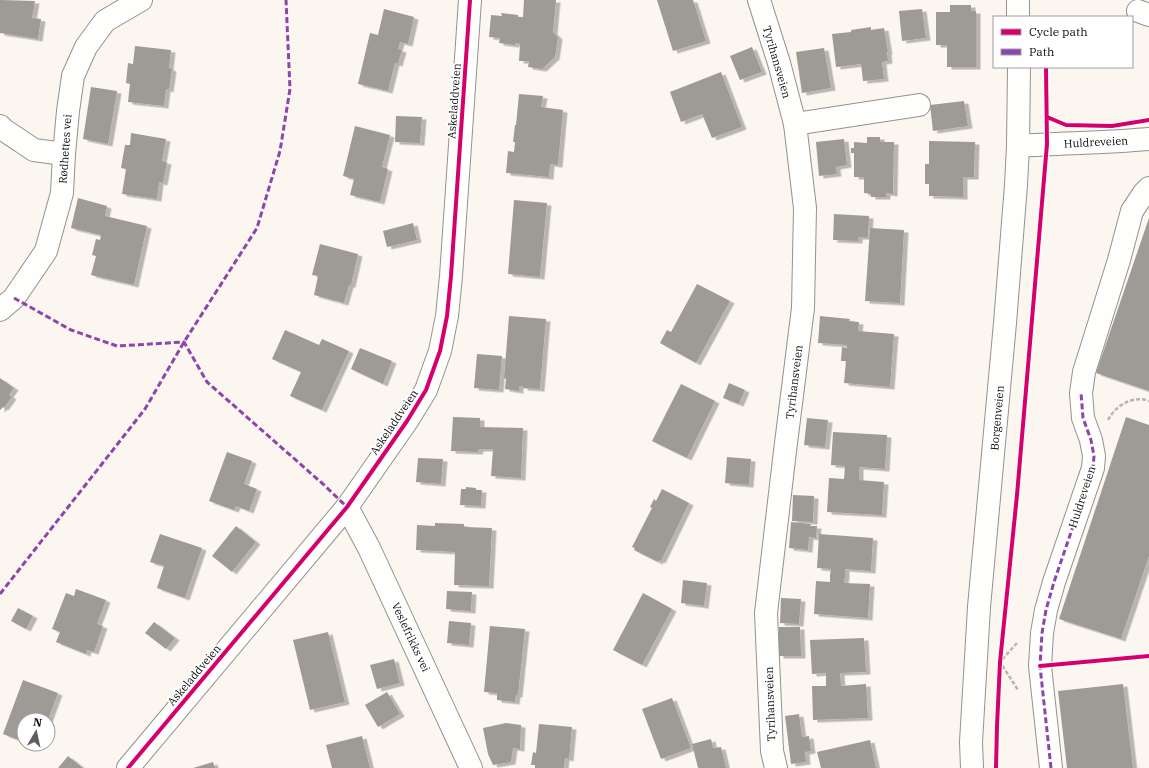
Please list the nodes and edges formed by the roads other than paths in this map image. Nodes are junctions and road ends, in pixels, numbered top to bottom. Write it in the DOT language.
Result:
graph roads {
  1 [pos="141,0"];
  2 [pos="470,0"];
  3 [pos="759,0"];
  4 [pos="1018,0"];
  5 [pos="1018,16"];
  6 [pos="1019,68"];
  7 [pos="919,105"];
  8 [pos="795,124"];
  9 [pos="0,126"];
  10 [pos="1149,140"];
  11 [pos="1018,146"];
  12 [pos="64,154"];
  13 [pos="1149,188"];
  14 [pos="0,310"];
  15 [pos="347,507"];
  16 [pos="128,768"];
  17 [pos="471,768"];
  18 [pos="776,768"];
  19 [pos="972,768"];
  20 [pos="1051,768"];
  1 -- 12 [label="street, Rødhettes vei"];
  2 -- 15 [label="street, Askeladdveien"];
  3 -- 8 [label="street, Tyrihansveien"];
  4 -- 5 [label="street"];
  6 -- 11 [label="street, Borgenveien"];
  7 -- 8 [label="street"];
  8 -- 18 [label="street, Tyrihansveien"];
  9 -- 12 [label="street"];
  10 -- 11 [label="street, Huldreveien"];
  11 -- 19 [label="street, Borgenveien"];
  12 -- 14 [label="street, Rødhettes vei"];
  13 -- 20 [label="street, Huldreveien"];
  15 -- 16 [label="street, Askeladdveien"];
  15 -- 17 [label="street, Veslefrikks vei"];
}
